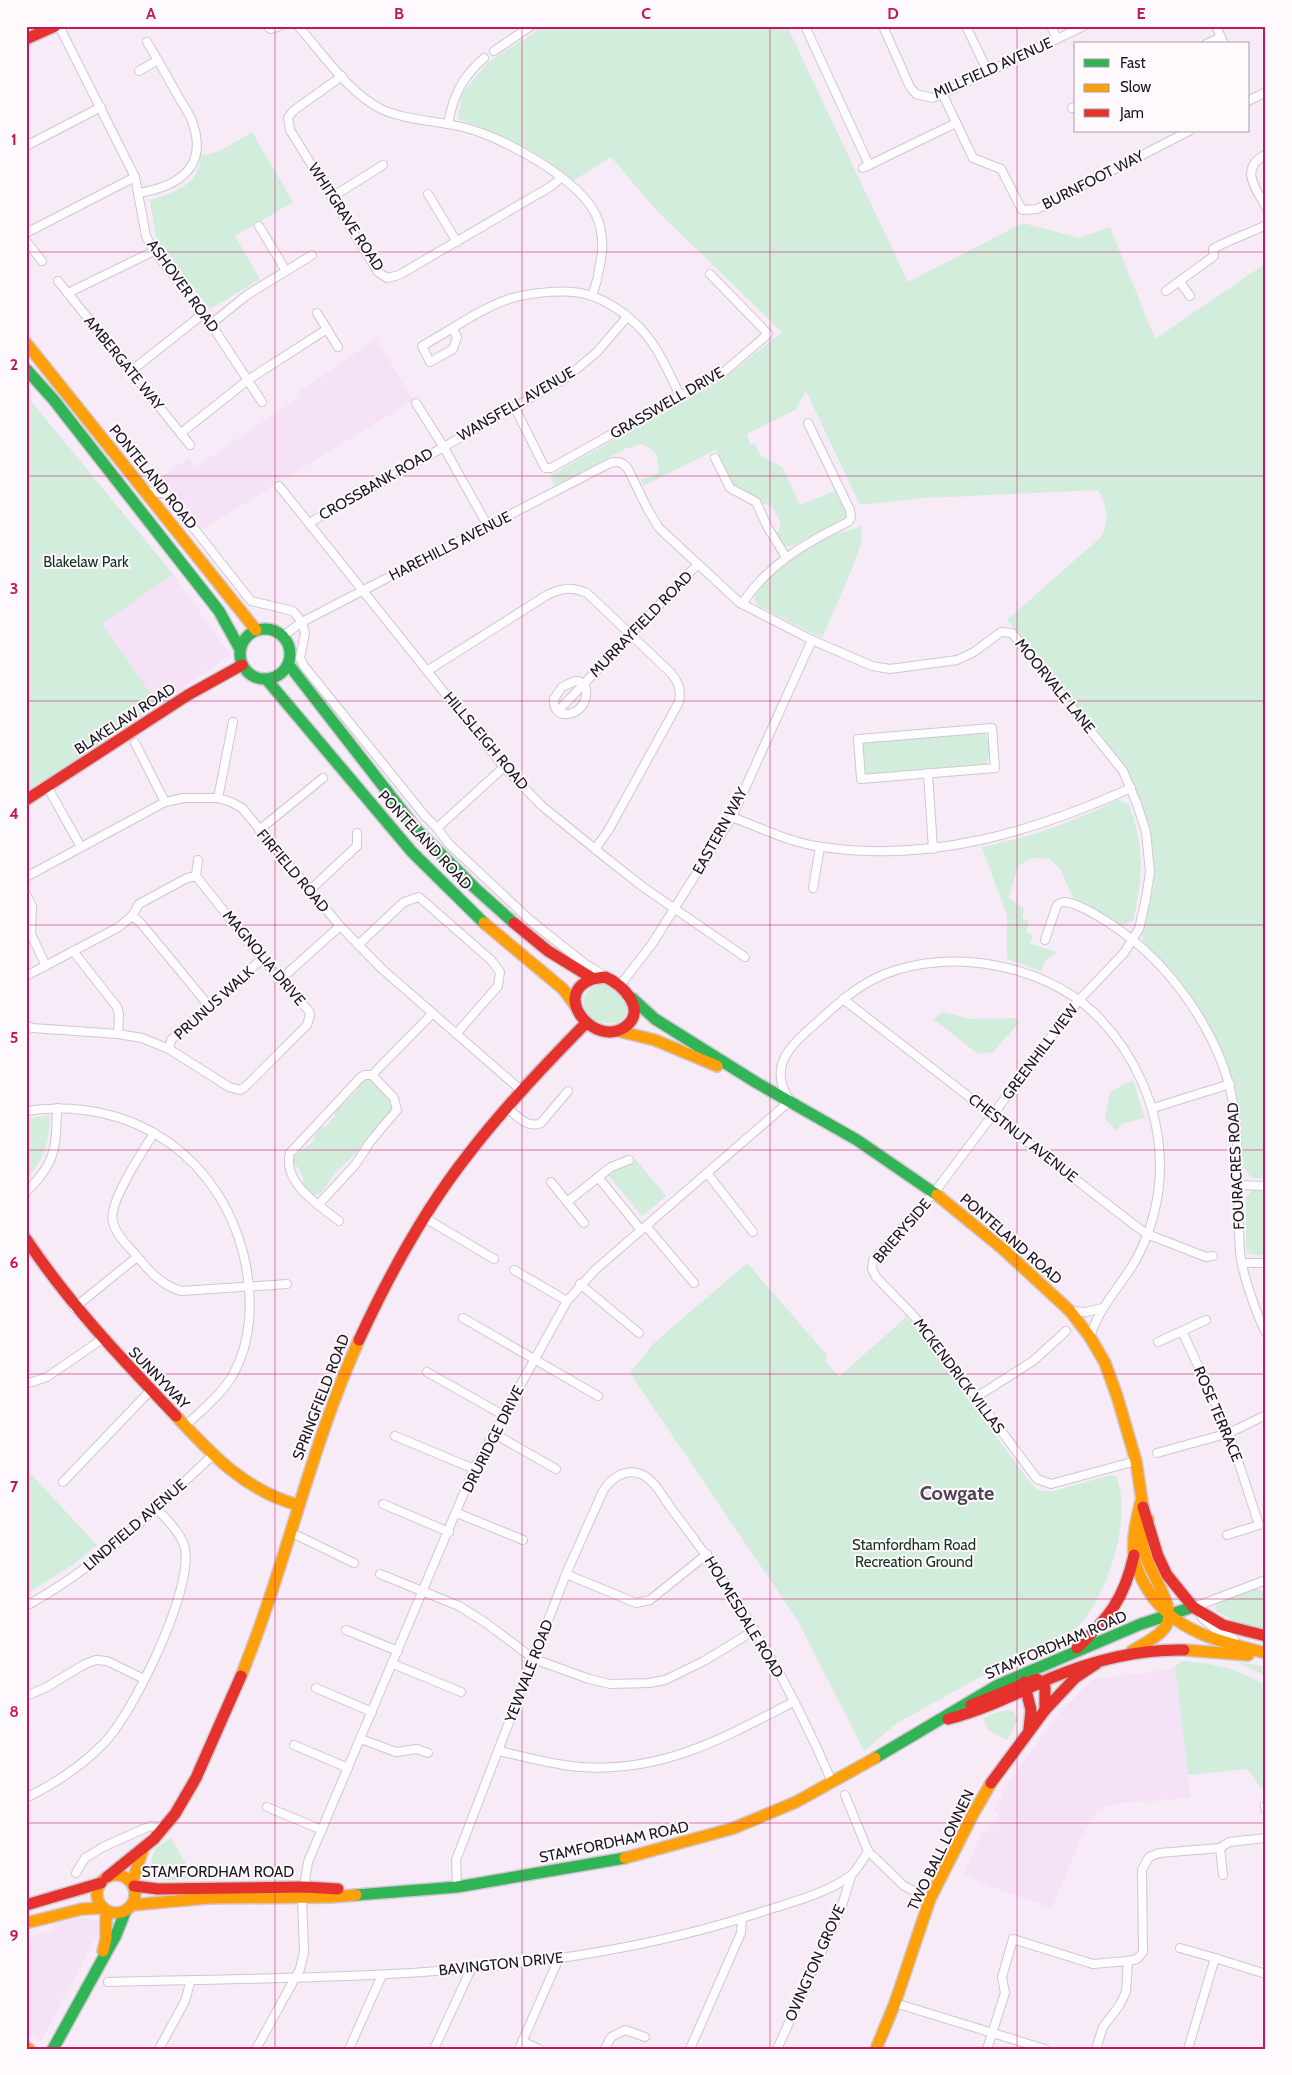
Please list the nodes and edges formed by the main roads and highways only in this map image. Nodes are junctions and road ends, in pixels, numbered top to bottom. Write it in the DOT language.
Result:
graph roads {
  1 [pos="57,26"];
  2 [pos="26,40"];
  3 [pos="26,343"];
  4 [pos="26,369"];
  5 [pos="256,630"];
  6 [pos="240,648"];
  7 [pos="242,665"];
  8 [pos="289,665"];
  9 [pos="267,680"];
  10 [pos="26,800"];
  11 [pos="592,978"];
  12 [pos="632,998"];
  13 [pos="575,1005"];
  14 [pos="586,1023"];
  15 [pos="618,1030"];
  16 [pos="757,1084"];
  17 [pos="26,1239"];
  18 [pos="1141,1499"];
  19 [pos="298,1505"];
  20 [pos="1148,1519"];
  21 [pos="1134,1553"];
  22 [pos="1193,1607"];
  23 [pos="1169,1615"];
  24 [pos="1266,1636"];
  25 [pos="1071,1653"];
  26 [pos="1125,1654"];
  27 [pos="1265,1654"];
  28 [pos="1104,1659"];
  29 [pos="1030,1671"];
  30 [pos="1042,1682"];
  31 [pos="1024,1687"];
  32 [pos="1045,1710"];
  33 [pos="952,1712"];
  34 [pos="936,1722"];
  35 [pos="1029,1729"];
  36 [pos="144,1846"];
  37 [pos="104,1880"];
  38 [pos="133,1884"];
  39 [pos="303,1892"];
  40 [pos="26,1904"];
  41 [pos="129,1907"];
  42 [pos="104,1909"];
  43 [pos="26,1923"];
  44 [pos="101,1960"];
  45 [pos="53,2049"];
  46 [pos="876,2049"];
  1 -- 2 [label="main road"];
  3 -- 5 [label="main road, PONTELAND ROAD"];
  4 -- 6 [label="main road, PONTELAND ROAD"];
  5 -- 6 [label="main road"];
  5 -- 8 [label="main road"];
  6 -- 7 [label="main road, PONTELAND ROAD"];
  7 -- 9 [label="main road, PONTELAND ROAD"];
  7 -- 10 [label="main road, BLAKELAW ROAD"];
  8 -- 9 [label="main road"];
  8 -- 11 [label="main road, PONTELAND ROAD"];
  9 -- 13 [label="main road, PONTELAND ROAD"];
  11 -- 12 [label="main road"];
  11 -- 13 [label="main road"];
  12 -- 15 [label="main road"];
  12 -- 16 [label="main road, PONTELAND ROAD"];
  13 -- 14 [label="main road"];
  14 -- 15 [label="main road"];
  14 -- 19 [label="main road, SPRINGFIELD ROAD"];
  15 -- 16 [label="main road, PONTELAND ROAD"];
  16 -- 18 [label="main road, PONTELAND ROAD"];
  17 -- 19 [label="main road, SUNNYWAY"];
  18 -- 20 [label="main road, PONTELAND ROAD"];
  18 -- 21 [label="main road, PONTELAND ROAD"];
  19 -- 36 [label="main road, SPRINGFIELD ROAD"];
  20 -- 22 [label="main road, PONTELAND ROAD"];
  20 -- 23 [label="main road"];
  21 -- 23 [label="main road, PONTELAND ROAD"];
  21 -- 25 [label="main road"];
  22 -- 23 [label="main road, STAMFORDHAM ROAD"];
  22 -- 24 [label="main road"];
  23 -- 25 [label="main road, STAMFORDHAM ROAD"];
  23 -- 26 [label="main road"];
  23 -- 27 [label="main road, PONTELAND ROAD"];
  25 -- 29 [label="main road, STAMFORDHAM ROAD"];
  26 -- 27 [label="main road"];
  26 -- 28 [label="main road, STAMFORDHAM ROAD"];
  28 -- 30 [label="main road, STAMFORDHAM ROAD"];
  28 -- 32 [label="main road, TWO BALL LONNEN"];
  29 -- 31 [label="main road"];
  29 -- 33 [label="main road, STAMFORDHAM ROAD"];
  30 -- 31 [label="main road, STAMFORDHAM ROAD"];
  30 -- 32 [label="main road"];
  31 -- 33 [label="main road"];
  31 -- 34 [label="main road, STAMFORDHAM ROAD"];
  31 -- 35 [label="main road"];
  32 -- 35 [label="main road, TWO BALL LONNEN"];
  33 -- 34 [label="main road, STAMFORDHAM ROAD"];
  34 -- 39 [label="main road, STAMFORDHAM ROAD"];
  35 -- 46 [label="main road, TWO BALL LONNEN"];
  36 -- 37 [label="main road, SPRINGFIELD ROAD"];
  36 -- 38 [label="main road"];
  37 -- 38 [label="main road"];
  37 -- 40 [label="main road"];
  37 -- 42 [label="main road"];
  38 -- 39 [label="main road, STAMFORDHAM ROAD"];
  38 -- 41 [label="main road"];
  39 -- 41 [label="main road, STAMFORDHAM ROAD"];
  41 -- 42 [label="main road"];
  41 -- 44 [label="main road"];
  42 -- 43 [label="main road"];
  42 -- 44 [label="main road"];
  44 -- 45 [label="main road"];
}
